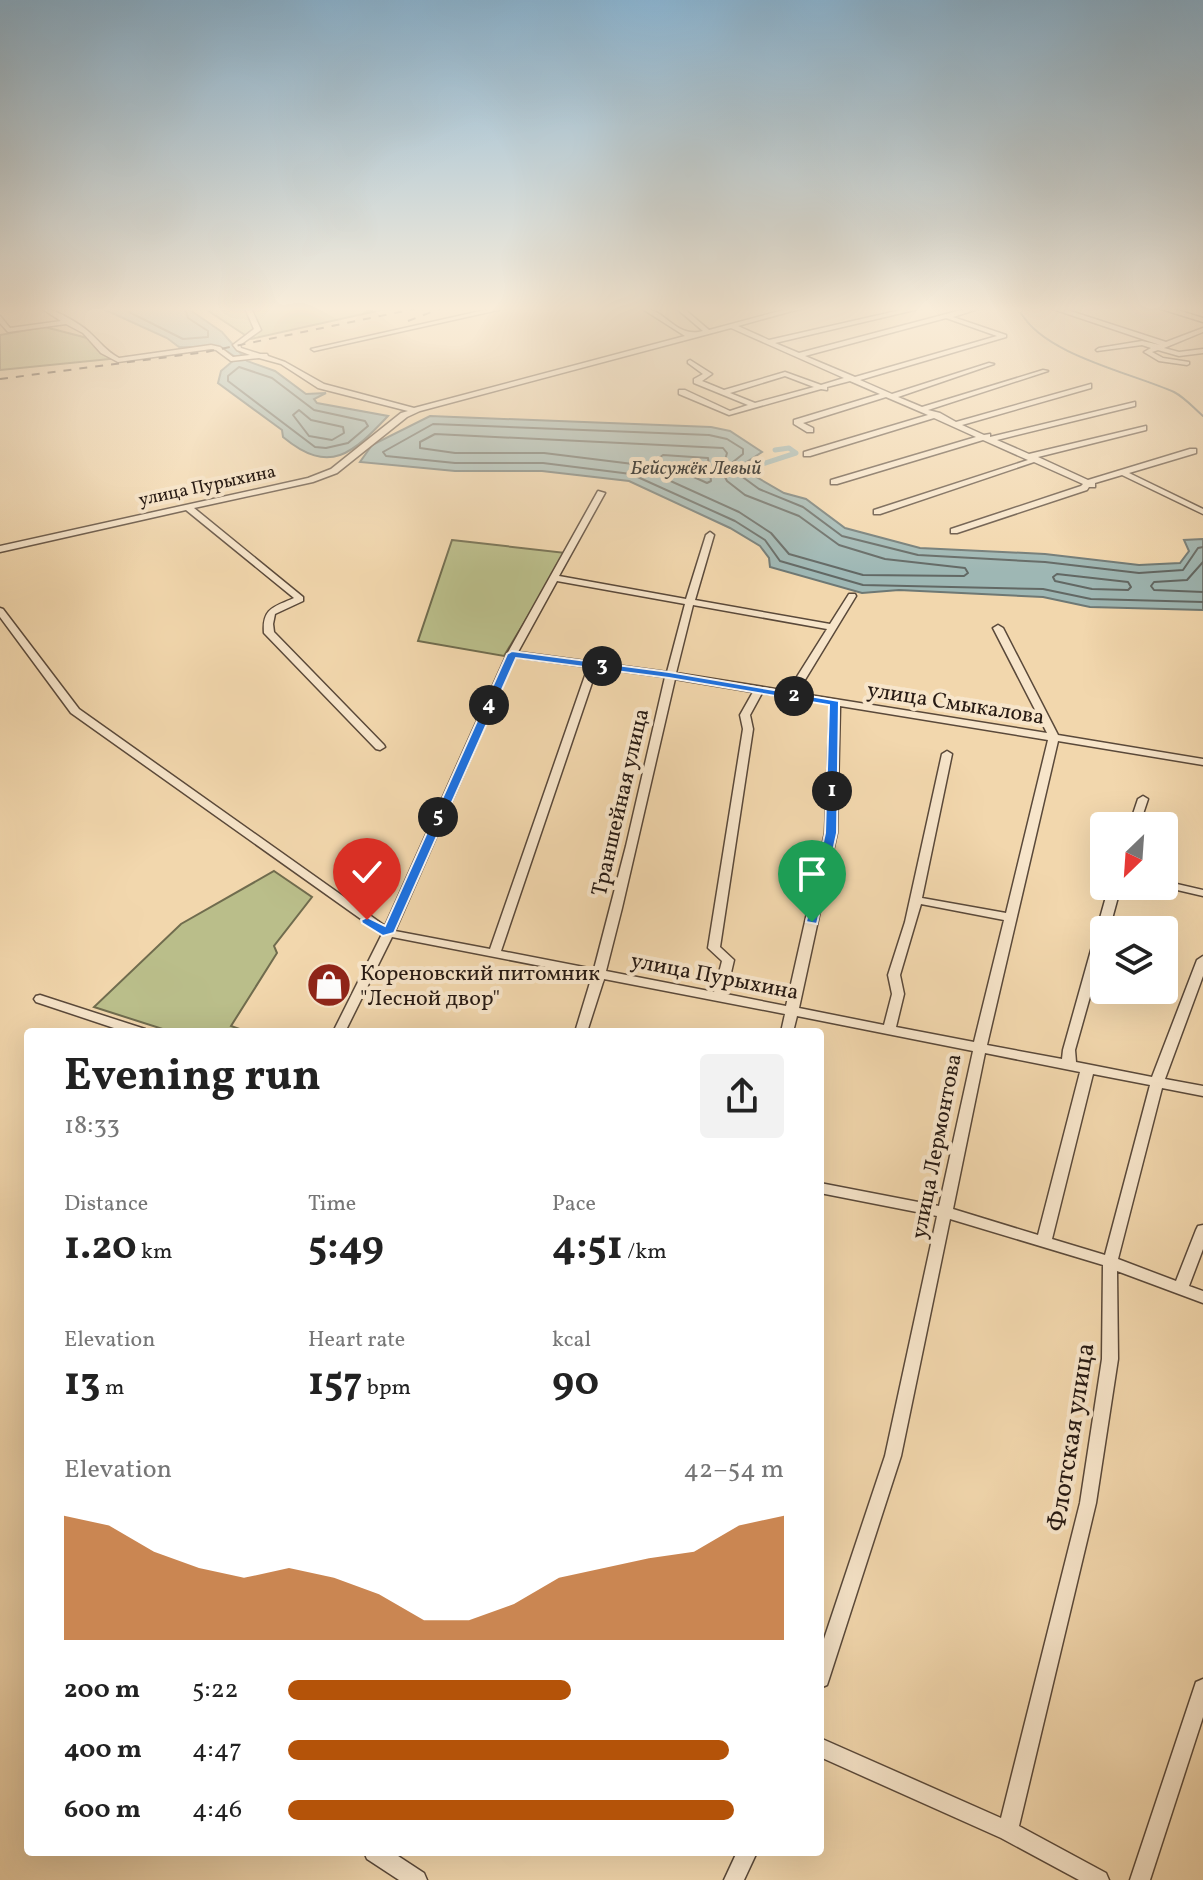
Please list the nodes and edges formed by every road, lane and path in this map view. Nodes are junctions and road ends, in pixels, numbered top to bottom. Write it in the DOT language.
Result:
graph roads {
  1 [pos="359,396"];
  2 [pos="468,396"];
  3 [pos="690,396"];
  4 [pos="733,396"];
  5 [pos="794,396"];
  6 [pos="888,396"];
  7 [pos="893,396"];
  8 [pos="966,396"];
  9 [pos="1055,396"];
  10 [pos="1132,404"];
  11 [pos="755,406"];
  12 [pos="924,409"];
  13 [pos="414,410"];
  14 [pos="937,415"];
  15 [pos="958,424"];
  16 [pos="1143,428"];
  17 [pos="810,430"];
  18 [pos="990,438"];
  19 [pos="1193,451"];
  20 [pos="807,454"];
  21 [pos="1035,457"];
  22 [pos="1123,473"];
  23 [pos="834,482"];
  24 [pos="1090,484"];
  25 [pos="601,493"];
  26 [pos="187,507"];
  27 [pos="877,512"];
  28 [pos="1203,512"];
  29 [pos="954,531"];
  30 [pos="710,535"];
  31 [pos="0,549"];
  32 [pos="555,578"];
  33 [pos="852,596"];
  34 [pos="689,600"];
  35 [pos="0,611"];
  36 [pos="830,627"];
  37 [pos="998,628"];
  38 [pos="512,654"];
  39 [pos="593,665"];
  40 [pos="669,675"];
  41 [pos="759,690"];
  42 [pos="790,696"];
  43 [pos="835,703"];
  44 [pos="1054,738"];
  45 [pos="380,747"];
  46 [pos="947,754"];
  47 [pos="1203,762"];
  48 [pos="1143,799"];
  49 [pos="1139,812"];
  50 [pos="1178,887"];
  51 [pos="1203,893"];
  52 [pos="916,900"];
  53 [pos="1111,900"];
  54 [pos="1011,918"];
  55 [pos="388,933"];
  56 [pos="494,954"];
  57 [pos="1203,960"];
  58 [pos="601,973"];
  59 [pos="719,996"];
  60 [pos="40,999"];
  61 [pos="793,1010"];
  62 [pos="128,1028"];
  63 [pos="341,1028"];
  64 [pos="582,1028"];
  65 [pos="788,1028"];
  66 [pos="889,1029"];
  67 [pos="980,1046"];
  68 [pos="1069,1064"];
  69 [pos="1088,1068"];
  70 [pos="1157,1082"];
  71 [pos="1203,1091"];
  72 [pos="824,1189"];
  73 [pos="947,1213"];
  74 [pos="1203,1230"];
  75 [pos="1044,1242"];
  76 [pos="1110,1262"];
  77 [pos="1180,1289"];
  78 [pos="1203,1297"];
  79 [pos="824,1667"];
  80 [pos="1203,1688"];
  81 [pos="824,1749"];
  82 [pos="1008,1831"];
  83 [pos="380,1856"];
  84 [pos="745,1856"];
  85 [pos="417,1880"];
  86 [pos="734,1880"];
  87 [pos="1099,1880"];
  88 [pos="1140,1880"];
  1 -- 13 [label="street"];
  2 -- 13 [label="street, улица Пурыхина"];
  3 -- 11 [label="street"];
  4 -- 11 [label="street"];
  5 -- 11 [label="street"];
  6 -- 17 [label="street"];
  7 -- 12 [label="street"];
  8 -- 12 [label="street"];
  9 -- 15 [label="street"];
  10 -- 18 [label="street"];
  12 -- 14 [label="street"];
  13 -- 26 [label="street, улица Пурыхина"];
  14 -- 15 [label="street"];
  14 -- 20 [label="street"];
  15 -- 18 [label="street"];
  16 -- 21 [label="street"];
  18 -- 21 [label="street"];
  18 -- 23 [label="street"];
  19 -- 22 [label="street"];
  21 -- 24 [label="street"];
  21 -- 27 [label="street"];
  22 -- 24 [label="street"];
  22 -- 28 [label="street"];
  24 -- 29 [label="street"];
  25 -- 32 [label="street"];
  26 -- 31 [label="street, улица Пурыхина"];
  26 -- 45 [label="street"];
  30 -- 34 [label="street, Траншейная улица"];
  32 -- 34 [label="street"];
  32 -- 38 [label="street"];
  33 -- 36 [label="street"];
  34 -- 36 [label="street"];
  34 -- 40 [label="street, Траншейная улица"];
  35 -- 55 [label="street, улица Пурыхина"];
  36 -- 42 [label="street"];
  37 -- 44 [label="street"];
  38 -- 39 [label="street, улица Смыкалова"];
  38 -- 55 [label="street"];
  39 -- 40 [label="street, улица Смыкалова"];
  39 -- 56 [label="street"];
  40 -- 41 [label="street, улица Смыкалова"];
  40 -- 58 [label="street, Траншейная улица"];
  41 -- 42 [label="street, улица Смыкалова"];
  41 -- 59 [label="street"];
  42 -- 43 [label="street, улица Смыкалова"];
  43 -- 44 [label="street, улица Смыкалова"];
  43 -- 61 [label="street"];
  44 -- 47 [label="street, улица Смыкалова"];
  44 -- 54 [label="street, улица Лермонтова"];
  46 -- 52 [label="street"];
  48 -- 49 [label="street"];
  50 -- 51 [label="street"];
  52 -- 54 [label="street"];
  52 -- 66 [label="street"];
  53 -- 68 [label="street"];
  54 -- 67 [label="street, улица Лермонтова"];
  55 -- 56 [label="street, улица Пурыхина"];
  55 -- 63 [label="street"];
  56 -- 58 [label="street, улица Пурыхина"];
  57 -- 70 [label="street, Флотская улица"];
  58 -- 59 [label="street, улица Пурыхина"];
  58 -- 64 [label="street, Траншейная улица"];
  59 -- 61 [label="street, улица Пурыхина"];
  60 -- 62 [label="street"];
  61 -- 65 [label="street"];
  61 -- 66 [label="street, улица Пурыхина"];
  66 -- 67 [label="street, улица Пурыхина"];
  67 -- 68 [label="street, улица Пурыхина"];
  67 -- 73 [label="street, улица Лермонтова"];
  68 -- 69 [label="street, улица Пурыхина"];
  69 -- 70 [label="street, улица Пурыхина"];
  69 -- 75 [label="street"];
  70 -- 71 [label="street, улица Пурыхина"];
  70 -- 76 [label="street, Флотская улица"];
  72 -- 73 [label="street"];
  73 -- 75 [label="street"];
  73 -- 79 [label="street, улица Лермонтова"];
  74 -- 77 [label="street"];
  75 -- 76 [label="street"];
  76 -- 77 [label="street"];
  76 -- 82 [label="street, Флотская улица"];
  77 -- 78 [label="street"];
  80 -- 88 [label="street"];
  81 -- 82 [label="street"];
  82 -- 87 [label="street"];
  83 -- 85 [label="street"];
  84 -- 86 [label="street"];
}
